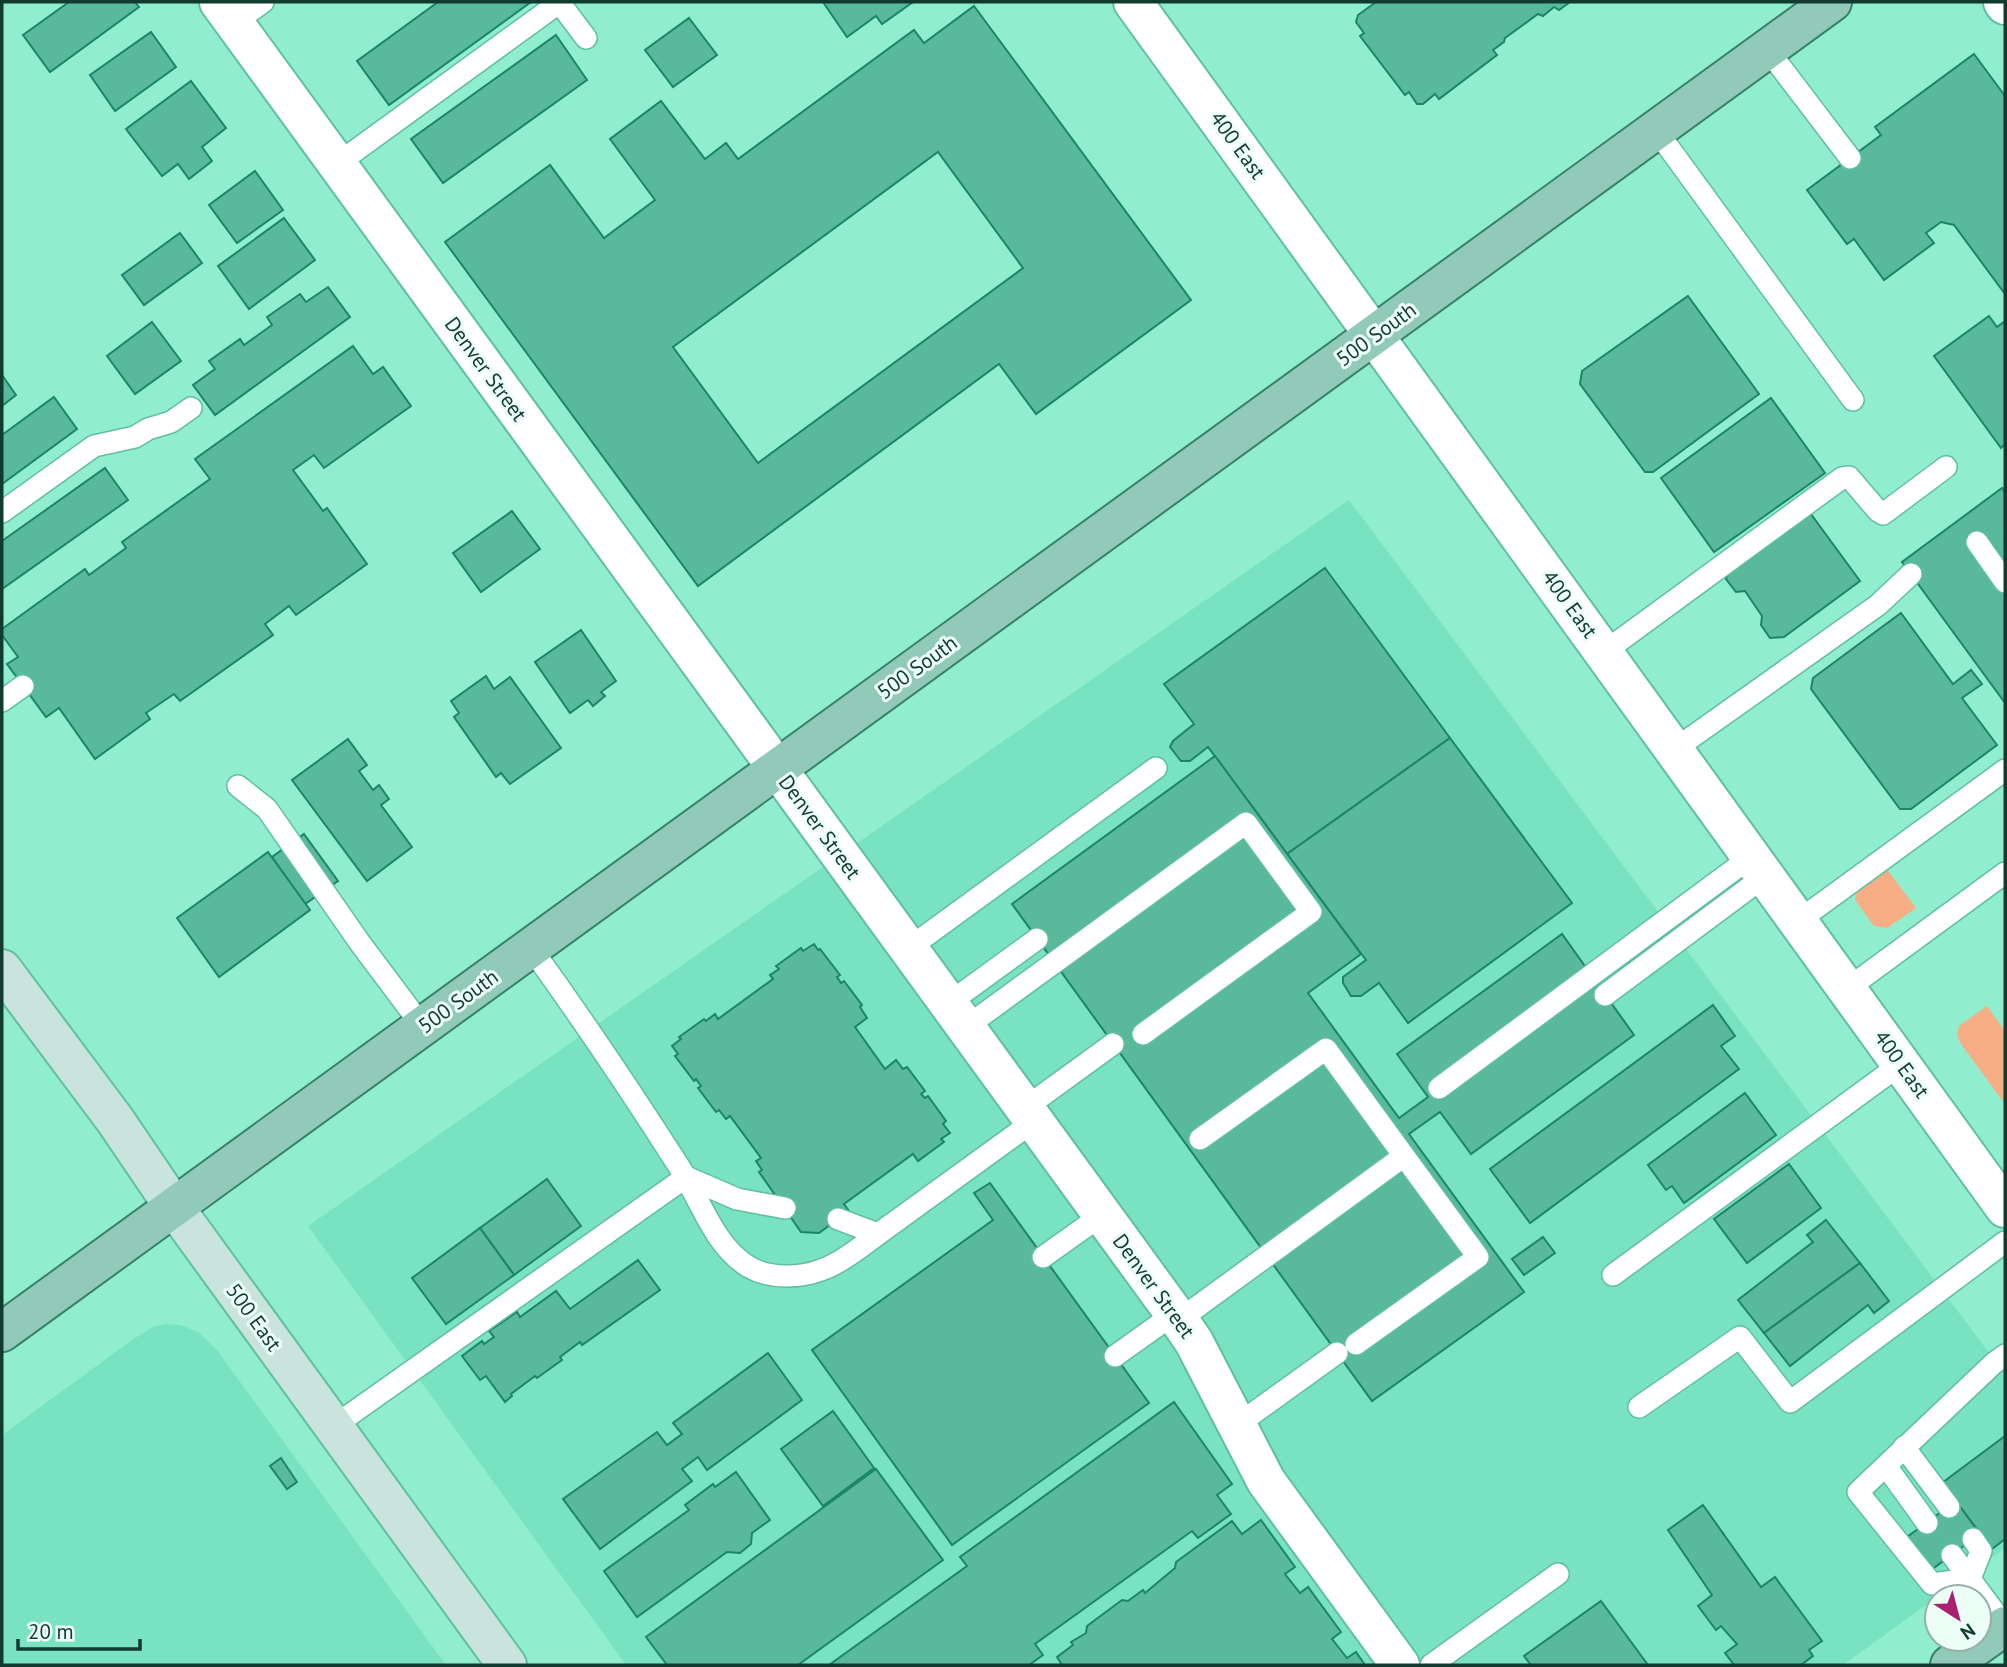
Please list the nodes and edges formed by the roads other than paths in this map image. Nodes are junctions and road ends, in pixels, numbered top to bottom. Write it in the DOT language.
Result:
graph roads {
  1 [pos="560,2"];
  2 [pos="1133,2"];
  3 [pos="1832,2"];
  4 [pos="239,9"];
  5 [pos="586,38"];
  6 [pos="1767,49"];
  7 [pos="1656,130"];
  8 [pos="1850,158"];
  9 [pos="337,164"];
  10 [pos="1375,334"];
  11 [pos="1853,400"];
  12 [pos="191,408"];
  13 [pos="1946,467"];
  14 [pos="2,512"];
  15 [pos="1977,542"];
  16 [pos="1911,574"];
  17 [pos="2005,582"];
  18 [pos="1604,652"];
  19 [pos="23,686"];
  20 [pos="2,701"];
  21 [pos="1675,749"];
  22 [pos="1156,768"];
  23 [pos="778,769"];
  24 [pos="2005,769"];
  25 [pos="238,786"];
  26 [pos="1758,866"];
  27 [pos="2005,873"];
  28 [pos="1798,921"];
  29 [pos="1037,939"];
  30 [pos="531,948"];
  31 [pos="909,948"];
  32 [pos="2,969"];
  33 [pos="1847,989"];
  34 [pos="1605,995"];
  35 [pos="957,1015"];
  36 [pos="423,1027"];
  37 [pos="1143,1034"];
  38 [pos="1113,1044"];
  39 [pos="1901,1064"];
  40 [pos="1439,1088"];
  41 [pos="1030,1114"];
  42 [pos="1200,1139"];
  43 [pos="1404,1156"];
  44 [pos="686,1177"];
  45 [pos="2003,1198"];
  46 [pos="174,1207"];
  47 [pos="785,1208"];
  48 [pos="1102,1214"];
  49 [pos="838,1219"];
  50 [pos="870,1240"];
  51 [pos="2005,1242"];
  52 [pos="1044,1257"];
  53 [pos="1613,1275"];
  54 [pos="1177,1317"];
  55 [pos="2,1332"];
  56 [pos="2005,1355"];
  57 [pos="1115,1356"];
  58 [pos="1639,1408"];
  59 [pos="1237,1425"];
  60 [pos="334,1426"];
  61 [pos="1904,1447"];
  62 [pos="1886,1466"];
  63 [pos="1949,1507"];
  64 [pos="1927,1523"];
  65 [pos="1973,1539"];
  66 [pos="1952,1555"];
  67 [pos="1558,1574"];
  68 [pos="1970,1579"];
  69 [pos="2005,1626"];
  70 [pos="507,1665"];
  71 [pos="1400,1665"];
  72 [pos="1431,1665"];
  73 [pos="1950,1665"];
  1 -- 5 [label="lane"];
  1 -- 9 [label="lane"];
  2 -- 10 [label="street, 400 East"];
  3 -- 6 [label="main road, 500 South"];
  4 -- 9 [label="street, Denver Street"];
  6 -- 7 [label="main road, 500 South"];
  6 -- 8 [label="lane"];
  7 -- 10 [label="main road, 500 South"];
  7 -- 11 [label="lane"];
  9 -- 23 [label="street, Denver Street"];
  10 -- 18 [label="street, 400 East"];
  10 -- 23 [label="main road, 500 South"];
  12 -- 14 [label="lane"];
  13 -- 18 [label="lane"];
  15 -- 17 [label="lane"];
  16 -- 21 [label="lane"];
  18 -- 21 [label="street, 400 East"];
  19 -- 20 [label="lane"];
  21 -- 26 [label="street, 400 East"];
  22 -- 31 [label="lane"];
  23 -- 30 [label="main road, 500 South"];
  23 -- 31 [label="street, Denver Street"];
  24 -- 28 [label="lane"];
  25 -- 36 [label="lane"];
  26 -- 28 [label="street, 400 East"];
  26 -- 34 [label="lane"];
  26 -- 40 [label="lane"];
  27 -- 33 [label="lane"];
  28 -- 33 [label="street, 400 East"];
  29 -- 35 [label="lane"];
  30 -- 36 [label="main road, 500 South"];
  30 -- 44 [label="lane"];
  31 -- 35 [label="street, Denver Street"];
  32 -- 46 [label="street, 500 East"];
  33 -- 39 [label="street, 400 East"];
  35 -- 37 [label="lane"];
  35 -- 41 [label="street, Denver Street"];
  36 -- 46 [label="main road, 500 South"];
  38 -- 41 [label="lane"];
  39 -- 45 [label="street, 400 East"];
  39 -- 53 [label="lane"];
  41 -- 48 [label="street, Denver Street"];
  41 -- 50 [label="lane"];
  42 -- 43 [label="lane"];
  43 -- 54 [label="lane"];
  43 -- 59 [label="lane"];
  44 -- 47 [label="lane"];
  44 -- 50 [label="lane"];
  44 -- 60 [label="lane"];
  46 -- 55 [label="main road, 500 South"];
  46 -- 60 [label="street, 500 East"];
  48 -- 52 [label="lane"];
  48 -- 54 [label="street, Denver Street"];
  49 -- 50 [label="lane"];
  51 -- 58 [label="lane"];
  54 -- 57 [label="lane"];
  54 -- 59 [label="street, Denver Street"];
  56 -- 61 [label="lane"];
  59 -- 71 [label="street, Denver Street"];
  60 -- 70 [label="street, 500 East"];
  61 -- 62 [label="lane"];
  61 -- 63 [label="lane"];
  62 -- 64 [label="lane"];
  62 -- 68 [label="lane"];
  65 -- 68 [label="lane"];
  66 -- 68 [label="lane"];
  67 -- 72 [label="lane"];
  68 -- 69 [label="lane"];
  69 -- 73 [label="main road"];
}
